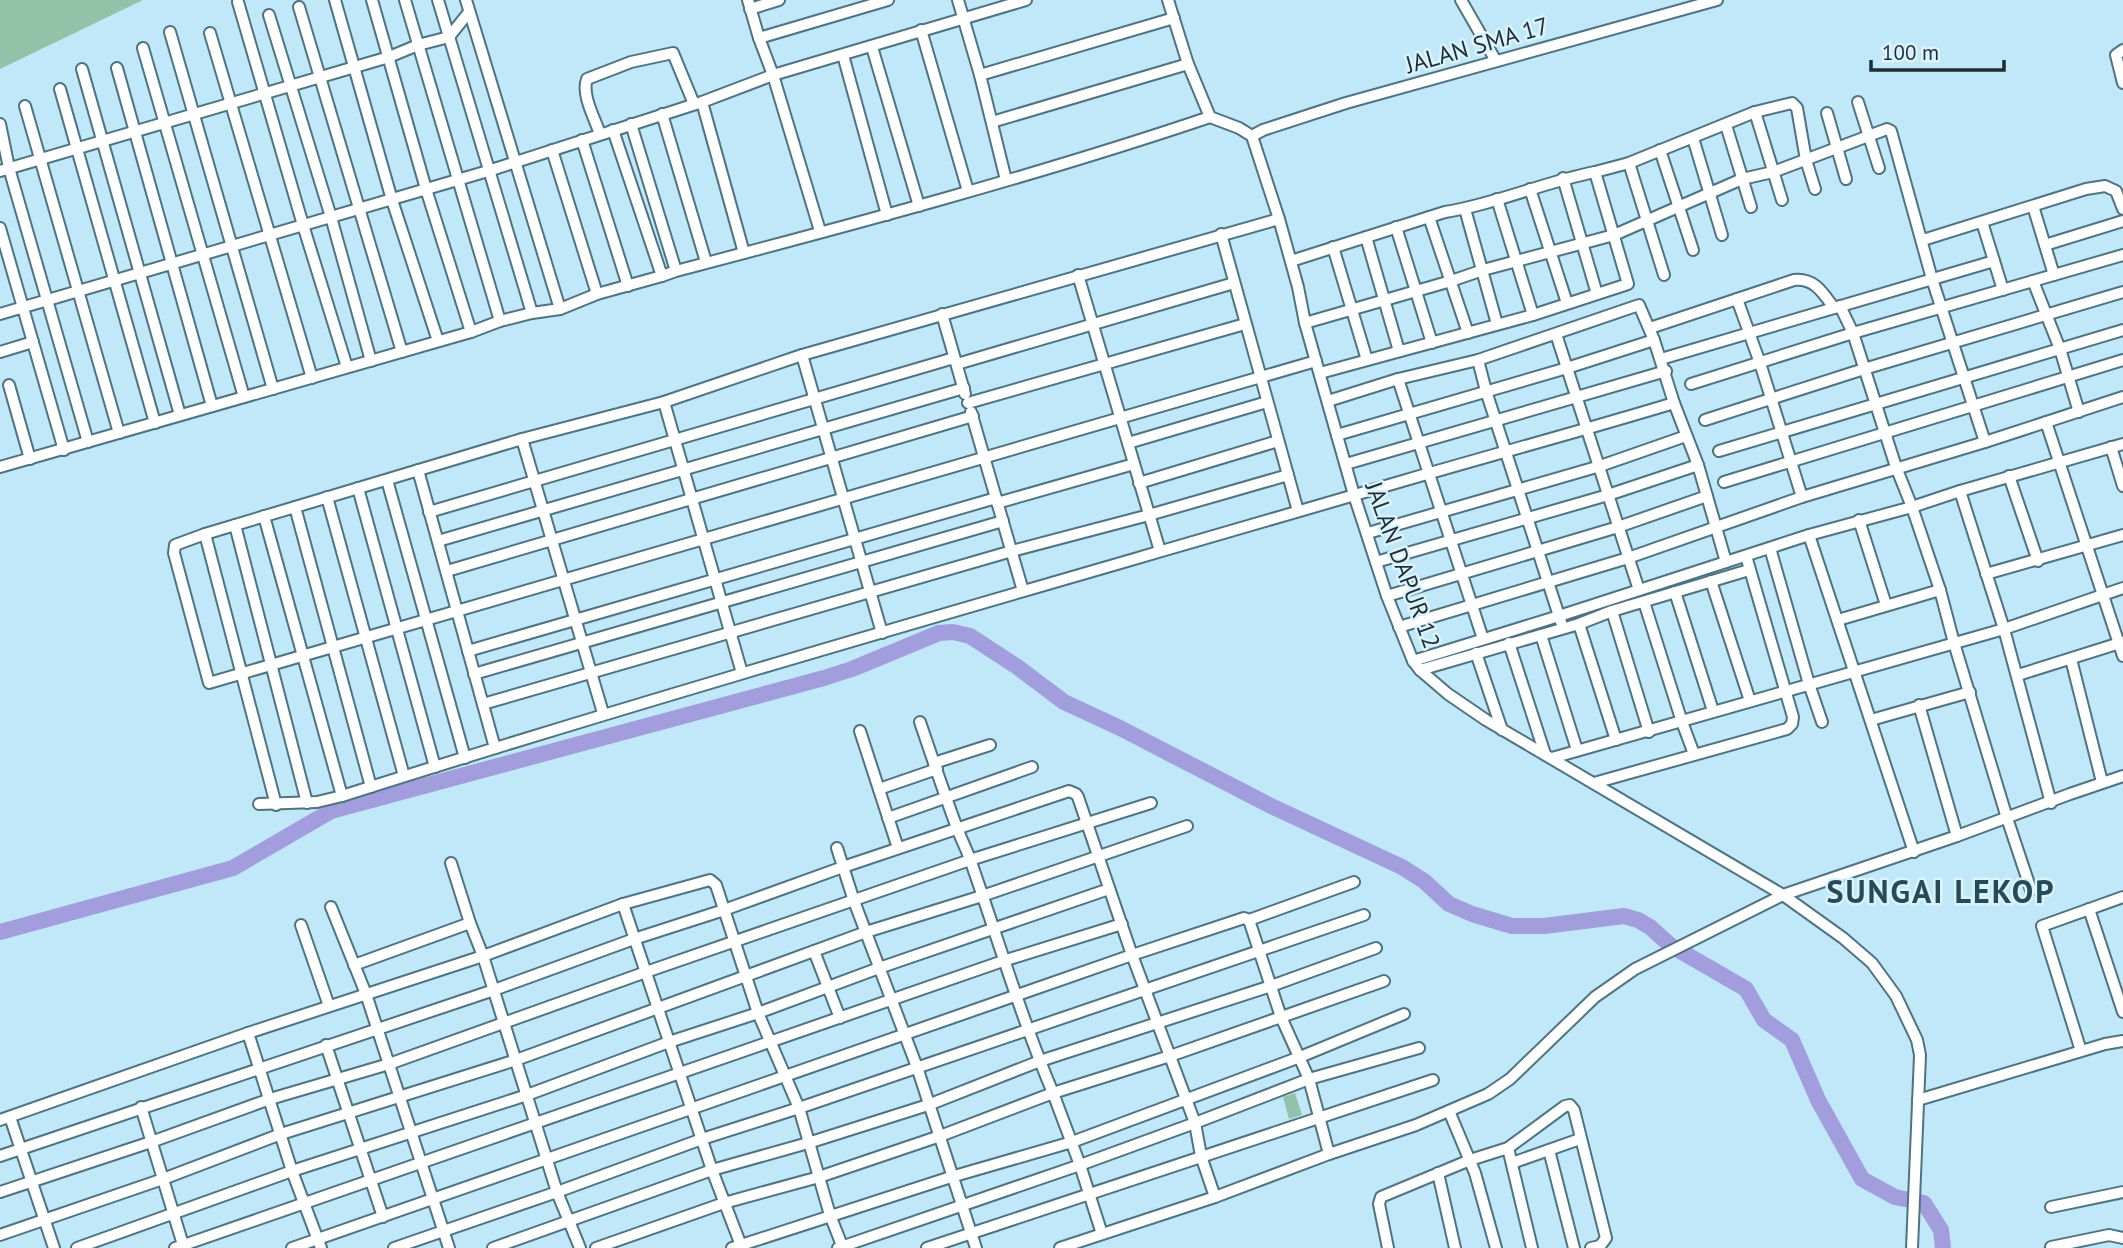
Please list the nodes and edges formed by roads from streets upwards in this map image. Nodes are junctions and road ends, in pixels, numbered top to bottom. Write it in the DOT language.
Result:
graph roads {
  1 [pos="335,0"];
  2 [pos="372,0"];
  3 [pos="405,0"];
  4 [pos="438,0"];
  5 [pos="466,0"];
  6 [pos="779,0"];
  7 [pos="888,0"];
  8 [pos="958,0"];
  9 [pos="1026,0"];
  10 [pos="1168,0"];
  11 [pos="1461,0"];
  12 [pos="1717,0"];
  13 [pos="238,2"];
  14 [pos="749,4"];
  15 [pos="299,7"];
  16 [pos="469,12"];
  17 [pos="268,15"];
  18 [pos="963,18"];
  19 [pos="1174,18"];
  20 [pos="921,30"];
  21 [pos="170,32"];
  22 [pos="210,33"];
  23 [pos="449,37"];
  24 [pos="759,38"];
  25 [pos="418,45"];
  26 [pos="872,47"];
  27 [pos="142,48"];
  28 [pos="2123,50"];
  29 [pos="843,55"];
  30 [pos="389,57"];
  31 [pos="1496,61"];
  32 [pos="1188,64"];
  33 [pos="355,66"];
  34 [pos="117,68"];
  35 [pos="82,69"];
  36 [pos="774,75"];
  37 [pos="980,75"];
  38 [pos="320,76"];
  39 [pos="2123,83"];
  40 [pos="289,85"];
  41 [pos="60,89"];
  42 [pos="264,93"];
  43 [pos="1858,102"];
  44 [pos="231,103"];
  45 [pos="698,103"];
  46 [pos="25,106"];
  47 [pos="1755,112"];
  48 [pos="1827,113"];
  49 [pos="193,114"];
  50 [pos="662,114"];
  51 [pos="1210,117"];
  52 [pos="164,122"];
  53 [pos="992,122"];
  54 [pos="0,124"];
  55 [pos="631,124"];
  56 [pos="1726,125"];
  57 [pos="613,130"];
  58 [pos="134,131"];
  59 [pos="600,134"];
  60 [pos="1870,135"];
  61 [pos="1252,136"];
  62 [pos="1693,138"];
  63 [pos="102,140"];
  64 [pos="582,140"];
  65 [pos="76,148"];
  66 [pos="1838,148"];
  67 [pos="552,150"];
  68 [pos="1660,150"];
  69 [pos="40,159"];
  70 [pos="1806,160"];
  71 [pos="516,162"];
  72 [pos="1629,163"];
  73 [pos="1879,168"];
  74 [pos="5,169"];
  75 [pos="488,171"];
  76 [pos="1595,172"];
  77 [pos="1773,172"];
  78 [pos="1563,178"];
  79 [pos="1742,179"];
  80 [pos="1846,179"];
  81 [pos="457,180"];
  82 [pos="1006,180"];
  83 [pos="426,189"];
  84 [pos="1530,189"];
  85 [pos="1815,189"];
  86 [pos="968,191"];
  87 [pos="1710,194"];
  88 [pos="1497,199"];
  89 [pos="392,200"];
  90 [pos="1782,200"];
  91 [pos="1678,205"];
  92 [pos="919,206"];
  93 [pos="2033,206"];
  94 [pos="1751,207"];
  95 [pos="360,209"];
  96 [pos="1465,209"];
  97 [pos="2123,209"];
  98 [pos="887,215"];
  99 [pos="331,217"];
  100 [pos="1429,217"];
  101 [pos="1279,219"];
  102 [pos="1646,220"];
  103 [pos="2123,221"];
  104 [pos="1982,222"];
  105 [pos="303,225"];
  106 [pos="1396,227"];
  107 [pos="0,228"];
  108 [pos="820,231"];
  109 [pos="1221,234"];
  110 [pos="270,235"];
  111 [pos="1614,235"];
  112 [pos="1722,235"];
  113 [pos="1366,237"];
  114 [pos="1923,240"];
  115 [pos="1582,242"];
  116 [pos="2045,245"];
  117 [pos="231,246"];
  118 [pos="1333,247"];
  119 [pos="1693,250"];
  120 [pos="1551,251"];
  121 [pos="744,253"];
  122 [pos="203,254"];
  123 [pos="2123,255"];
  124 [pos="1291,261"];
  125 [pos="1518,261"];
  126 [pos="1994,261"];
  127 [pos="706,262"];
  128 [pos="172,263"];
  129 [pos="1483,270"];
  130 [pos="676,271"];
  131 [pos="140,272"];
  132 [pos="1078,275"];
  133 [pos="1664,275"];
  134 [pos="2054,275"];
  135 [pos="662,276"];
  136 [pos="1932,279"];
  137 [pos="114,280"];
  138 [pos="1451,281"];
  139 [pos="2033,281"];
  140 [pos="1234,283"];
  141 [pos="628,286"];
  142 [pos="78,290"];
  143 [pos="2003,290"];
  144 [pos="1416,291"];
  145 [pos="2123,292"];
  146 [pos="597,294"];
  147 [pos="1597,294"];
  148 [pos="47,299"];
  149 [pos="1737,299"];
  150 [pos="1384,300"];
  151 [pos="1567,303"];
  152 [pos="23,307"];
  153 [pos="1837,307"];
  154 [pos="1941,308"];
  155 [pos="560,309"];
  156 [pos="1352,310"];
  157 [pos="532,313"];
  158 [pos="0,314"];
  159 [pos="942,314"];
  160 [pos="2047,314"];
  161 [pos="1533,315"];
  162 [pos="500,321"];
  163 [pos="1306,323"];
  164 [pos="1245,324"];
  165 [pos="1497,324"];
  166 [pos="1093,325"];
  167 [pos="1650,328"];
  168 [pos="2123,330"];
  169 [pos="471,332"];
  170 [pos="1468,333"];
  171 [pos="1853,333"];
  172 [pos="1556,334"];
  173 [pos="1749,334"];
  174 [pos="1654,340"];
  175 [pos="438,341"];
  176 [pos="33,342"];
  177 [pos="1432,342"];
  178 [pos="1953,344"];
  179 [pos="2060,349"];
  180 [pos="1399,351"];
  181 [pos="0,352"];
  182 [pos="402,352"];
  183 [pos="802,355"];
  184 [pos="1661,359"];
  185 [pos="371,360"];
  186 [pos="1316,360"];
  187 [pos="1367,360"];
  188 [pos="1478,360"];
  189 [pos="2123,360"];
  190 [pos="956,361"];
  191 [pos="1760,363"];
  192 [pos="1104,364"];
  193 [pos="347,367"];
  194 [pos="1567,368"];
  195 [pos="1864,369"];
  196 [pos="1665,371"];
  197 [pos="1320,373"];
  198 [pos="1260,377"];
  199 [pos="1964,377"];
  200 [pos="313,378"];
  201 [pos="2069,378"];
  202 [pos="1398,379"];
  203 [pos="1691,384"];
  204 [pos="9,385"];
  205 [pos="964,388"];
  206 [pos="273,389"];
  207 [pos="1486,391"];
  208 [pos="244,397"];
  209 [pos="2123,397"];
  210 [pos="1577,398"];
  211 [pos="1770,399"];
  212 [pos="815,400"];
  213 [pos="1328,401"];
  214 [pos="664,402"];
  215 [pos="1267,402"];
  216 [pos="1875,402"];
  217 [pos="968,403"];
  218 [pos="1674,403"];
  219 [pos="212,406"];
  220 [pos="1974,407"];
  221 [pos="2079,412"];
  222 [pos="1409,413"];
  223 [pos="180,415"];
  224 [pos="973,416"];
  225 [pos="1120,418"];
  226 [pos="1705,420"];
  227 [pos="1496,421"];
  228 [pos="2046,422"];
  229 [pos="155,423"];
  230 [pos="824,430"];
  231 [pos="1587,430"];
  232 [pos="1781,432"];
  233 [pos="119,433"];
  234 [pos="1885,433"];
  235 [pos="1337,435"];
  236 [pos="1686,436"];
  237 [pos="523,439"];
  238 [pos="674,440"];
  239 [pos="1278,441"];
  240 [pos="88,442"];
  241 [pos="1419,442"];
  242 [pos="1985,442"];
  243 [pos="1128,443"];
  244 [pos="2123,444"];
  245 [pos="2111,447"];
  246 [pos="64,450"];
  247 [pos="1719,451"];
  248 [pos="1506,452"];
  249 [pos="984,457"];
  250 [pos="832,458"];
  251 [pos="30,459"];
  252 [pos="2059,461"];
  253 [pos="1791,462"];
  254 [pos="1134,464"];
  255 [pos="1346,464"];
  256 [pos="1698,465"];
  257 [pos="1600,466"];
  258 [pos="0,467"];
  259 [pos="1896,467"];
  260 [pos="418,470"];
  261 [pos="683,470"];
  262 [pos="1429,473"];
  263 [pos="1288,474"];
  264 [pos="2009,476"];
  265 [pos="387,480"];
  266 [pos="535,480"];
  267 [pos="1724,482"];
  268 [pos="1139,483"];
  269 [pos="2123,486"];
  270 [pos="358,488"];
  271 [pos="1519,488"];
  272 [pos="1960,491"];
  273 [pos="1354,495"];
  274 [pos="1608,495"];
  275 [pos="1707,496"];
  276 [pos="1802,496"];
  277 [pos="327,497"];
  278 [pos="692,499"];
  279 [pos="843,499"];
  280 [pos="997,501"];
  281 [pos="295,507"];
  282 [pos="1912,507"];
  283 [pos="544,510"];
  284 [pos="1442,510"];
  285 [pos="1298,511"];
  286 [pos="429,512"];
  287 [pos="1149,515"];
  288 [pos="264,516"];
  289 [pos="1527,518"];
  290 [pos="1859,520"];
  291 [pos="1003,521"];
  292 [pos="235,525"];
  293 [pos="1618,527"];
  294 [pos="1716,527"];
  295 [pos="1368,533"];
  296 [pos="205,534"];
  297 [pos="1809,535"];
  298 [pos="2123,535"];
  299 [pos="703,539"];
  300 [pos="553,540"];
  301 [pos="855,540"];
  302 [pos="1451,540"];
  303 [pos="438,541"];
  304 [pos="2088,546"];
  305 [pos="1770,548"];
  306 [pos="1538,550"];
  307 [pos="1012,551"];
  308 [pos="1160,551"];
  309 [pos="1746,556"];
  310 [pos="1628,558"];
  311 [pos="2038,561"];
  312 [pos="862,562"];
  313 [pos="1376,562"];
  314 [pos="1726,562"];
  315 [pos="1749,570"];
  316 [pos="447,571"];
  317 [pos="1462,573"];
  318 [pos="1986,575"];
  319 [pos="564,579"];
  320 [pos="714,580"];
  321 [pos="1711,581"];
  322 [pos="1548,582"];
  323 [pos="2123,589"];
  324 [pos="1639,590"];
  325 [pos="1940,590"];
  326 [pos="1023,591"];
  327 [pos="870,592"];
  328 [pos="1675,592"];
  329 [pos="2103,594"];
  330 [pos="1387,596"];
  331 [pos="1644,602"];
  332 [pos="721,603"];
  333 [pos="1471,604"];
  334 [pos="1886,605"];
  335 [pos="457,610"];
  336 [pos="1612,611"];
  337 [pos="1559,617"];
  338 [pos="426,619"];
  339 [pos="575,620"];
  340 [pos="1838,620"];
  341 [pos="1579,624"];
  342 [pos="1399,627"];
  343 [pos="396,628"];
  344 [pos="1563,628"];
  345 [pos="2004,628"];
  346 [pos="730,632"];
  347 [pos="882,633"];
  348 [pos="1541,635"];
  349 [pos="365,636"];
  350 [pos="1483,639"];
  351 [pos="582,642"];
  352 [pos="1509,643"];
  353 [pos="1954,643"];
  354 [pos="2121,643"];
  355 [pos="333,646"];
  356 [pos="468,651"];
  357 [pos="1476,653"];
  358 [pos="303,655"];
  359 [pos="2123,656"];
  360 [pos="2071,659"];
  361 [pos="271,664"];
  362 [pos="1417,665"];
  363 [pos="1854,670"];
  364 [pos="241,673"];
  365 [pos="591,673"];
  366 [pos="742,673"];
  367 [pos="474,674"];
  368 [pos="2018,675"];
  369 [pos="1809,684"];
  370 [pos="1785,690"];
  371 [pos="1970,692"];
  372 [pos="1750,701"];
  373 [pos="483,704"];
  374 [pos="1919,705"];
  375 [pos="1713,711"];
  376 [pos="603,713"];
  377 [pos="1871,720"];
  378 [pos="920,722"];
  379 [pos="1682,722"];
  380 [pos="1822,722"];
  381 [pos="1502,730"];
  382 [pos="860,731"];
  383 [pos="1649,732"];
  384 [pos="1616,740"];
  385 [pos="990,745"];
  386 [pos="495,748"];
  387 [pos="1577,750"];
  388 [pos="1694,754"];
  389 [pos="1548,756"];
  390 [pos="465,758"];
  391 [pos="935,766"];
  392 [pos="435,767"];
  393 [pos="1032,767"];
  394 [pos="404,776"];
  395 [pos="2123,776"];
  396 [pos="2102,782"];
  397 [pos="1594,783"];
  398 [pos="371,787"];
  399 [pos="879,789"];
  400 [pos="342,796"];
  401 [pos="946,797"];
  402 [pos="307,803"];
  403 [pos="1151,803"];
  404 [pos="2050,803"];
  405 [pos="260,804"];
  406 [pos="276,805"];
  407 [pos="888,818"];
  408 [pos="2007,818"];
  409 [pos="1086,823"];
  410 [pos="1187,826"];
  411 [pos="957,829"];
  412 [pos="1957,836"];
  413 [pos="837,848"];
  414 [pos="898,848"];
  415 [pos="1914,852"];
  416 [pos="1098,857"];
  417 [pos="970,860"];
  418 [pos="451,863"];
  419 [pos="843,867"];
  420 [pos="1354,882"];
  421 [pos="1110,889"];
  422 [pos="2031,890"];
  423 [pos="1783,895"];
  424 [pos="982,896"];
  425 [pos="2123,897"];
  426 [pos="854,901"];
  427 [pos="623,904"];
  428 [pos="331,907"];
  429 [pos="2089,909"];
  430 [pos="724,910"];
  431 [pos="1364,915"];
  432 [pos="1249,920"];
  433 [pos="470,923"];
  434 [pos="1122,924"];
  435 [pos="301,925"];
  436 [pos="993,929"];
  437 [pos="866,932"];
  438 [pos="634,939"];
  439 [pos="734,941"];
  440 [pos="1376,948"];
  441 [pos="814,951"];
  442 [pos="1261,952"];
  443 [pos="1132,955"];
  444 [pos="483,956"];
  445 [pos="1003,961"];
  446 [pos="354,964"];
  447 [pos="879,968"];
  448 [pos="646,972"];
  449 [pos="746,977"];
  450 [pos="1384,981"];
  451 [pos="1271,986"];
  452 [pos="828,987"];
  453 [pos="494,990"];
  454 [pos="1146,990"];
  455 [pos="366,994"];
  456 [pos="1017,995"];
  457 [pos="891,1000"];
  458 [pos="330,1006"];
  459 [pos="658,1008"];
  460 [pos="2123,1012"];
  461 [pos="758,1013"];
  462 [pos="1404,1014"];
  463 [pos="1281,1017"];
  464 [pos="840,1018"];
  465 [pos="1157,1022"];
  466 [pos="505,1024"];
  467 [pos="377,1028"];
  468 [pos="1028,1030"];
  469 [pos="248,1033"];
  470 [pos="905,1034"];
  471 [pos="2123,1041"];
  472 [pos="669,1042"];
  473 [pos="771,1042"];
  474 [pos="326,1045"];
  475 [pos="1419,1048"];
  476 [pos="2081,1051"];
  477 [pos="1170,1056"];
  478 [pos="1300,1058"];
  479 [pos="516,1059"];
  480 [pos="1040,1060"];
  481 [pos="388,1063"];
  482 [pos="917,1067"];
  483 [pos="260,1068"];
  484 [pos="680,1073"];
  485 [pos="785,1076"];
  486 [pos="338,1079"];
  487 [pos="1309,1079"];
  488 [pos="1433,1080"];
  489 [pos="1053,1093"];
  490 [pos="527,1095"];
  491 [pos="400,1098"];
  492 [pos="270,1099"];
  493 [pos="1187,1100"];
  494 [pos="1918,1100"];
  495 [pos="928,1105"];
  496 [pos="141,1107"];
  497 [pos="799,1108"];
  498 [pos="692,1109"];
  499 [pos="1450,1111"];
  500 [pos="349,1113"];
  501 [pos="1320,1117"];
  502 [pos="5,1118"];
  503 [pos="536,1123"];
  504 [pos="1195,1124"];
  505 [pos="411,1132"];
  506 [pos="281,1134"];
  507 [pos="940,1136"];
  508 [pos="702,1139"];
  509 [pos="1580,1139"];
  510 [pos="151,1142"];
  511 [pos="1072,1142"];
  512 [pos="808,1143"];
  513 [pos="1508,1148"];
  514 [pos="19,1149"];
  515 [pos="361,1149"];
  516 [pos="1549,1150"];
  517 [pos="1329,1154"];
  518 [pos="0,1156"];
  519 [pos="1201,1156"];
  520 [pos="547,1159"];
  521 [pos="1470,1160"];
  522 [pos="421,1163"];
  523 [pos="1512,1163"];
  524 [pos="1080,1165"];
  525 [pos="712,1170"];
  526 [pos="292,1171"];
  527 [pos="1438,1173"];
  528 [pos="819,1177"];
  529 [pos="951,1177"];
  530 [pos="163,1179"];
  531 [pos="370,1180"];
  532 [pos="31,1182"];
  533 [pos="0,1192"];
  534 [pos="557,1192"];
  535 [pos="2123,1192"];
  536 [pos="1090,1195"];
  537 [pos="1215,1197"];
  538 [pos="433,1199"];
  539 [pos="304,1203"];
  540 [pos="724,1203"];
  541 [pos="963,1205"];
  542 [pos="2051,1207"];
  543 [pos="173,1214"];
  544 [pos="830,1216"];
  545 [pos="383,1217"];
  546 [pos="45,1219"];
  547 [pos="570,1220"];
  548 [pos="443,1231"];
  549 [pos="972,1234"];
  550 [pos="1102,1234"];
  551 [pos="0,1235"];
  552 [pos="2123,1239"];
  553 [pos="319,1244"];
  554 [pos="180,1247"];
  555 [pos="738,1247"];
  556 [pos="2050,1247"];
  557 [pos="54,1248"];
  558 [pos="77,1248"];
  559 [pos="292,1248"];
  560 [pos="394,1248"];
  561 [pos="449,1248"];
  562 [pos="494,1248"];
  563 [pos="580,1248"];
  564 [pos="596,1248"];
  565 [pos="841,1248"];
  566 [pos="927,1248"];
  567 [pos="976,1248"];
  568 [pos="1060,1248"];
  569 [pos="1388,1248"];
  570 [pos="1455,1248"];
  571 [pos="1496,1248"];
  572 [pos="1532,1248"];
  573 [pos="1574,1248"];
  574 [pos="1591,1248"];
  575 [pos="1912,1248"];
  576 [pos="2115,1248"];
  1 -- 33 [label="street"];
  2 -- 30 [label="street"];
  3 -- 25 [label="street"];
  4 -- 23 [label="street"];
  5 -- 16 [label="street"];
  6 -- 14 [label="street"];
  7 -- 24 [label="street"];
  8 -- 18 [label="street"];
  9 -- 18 [label="street"];
  10 -- 19 [label="street"];
  11 -- 31 [label="street"];
  12 -- 31 [label="street, JALAN SMA 17"];
  13 -- 42 [label="street"];
  14 -- 24 [label="street"];
  15 -- 38 [label="street"];
  16 -- 23 [label="street"];
  16 -- 71 [label="street"];
  17 -- 40 [label="street"];
  18 -- 20 [label="street"];
  18 -- 37 [label="street"];
  19 -- 32 [label="street"];
  19 -- 37 [label="street"];
  20 -- 26 [label="street"];
  20 -- 86 [label="street"];
  21 -- 49 [label="street"];
  22 -- 44 [label="street"];
  23 -- 25 [label="street"];
  23 -- 75 [label="street"];
  24 -- 36 [label="street"];
  25 -- 30 [label="street"];
  25 -- 81 [label="street"];
  26 -- 29 [label="street"];
  26 -- 92 [label="street"];
  27 -- 52 [label="street"];
  28 -- 39 [label="street"];
  29 -- 36 [label="street"];
  29 -- 98 [label="street"];
  30 -- 33 [label="street"];
  30 -- 83 [label="street"];
  31 -- 61 [label="street, JALAN SMA 17"];
  32 -- 51 [label="street"];
  32 -- 53 [label="street"];
  33 -- 38 [label="street"];
  33 -- 89 [label="street"];
  34 -- 58 [label="street"];
  35 -- 63 [label="street"];
  36 -- 45 [label="street"];
  36 -- 108 [label="street"];
  37 -- 53 [label="street"];
  38 -- 40 [label="street"];
  38 -- 95 [label="street"];
  40 -- 42 [label="street"];
  40 -- 99 [label="street"];
  41 -- 65 [label="street"];
  42 -- 44 [label="street"];
  42 -- 105 [label="street"];
  43 -- 60 [label="street"];
  44 -- 49 [label="street"];
  44 -- 110 [label="street"];
  45 -- 50 [label="street"];
  45 -- 59 [label="street"];
  45 -- 121 [label="street"];
  46 -- 69 [label="street"];
  47 -- 56 [label="street"];
  47 -- 70 [label="street"];
  47 -- 77 [label="street"];
  48 -- 66 [label="street"];
  49 -- 52 [label="street"];
  49 -- 117 [label="street"];
  50 -- 55 [label="street"];
  50 -- 127 [label="street"];
  51 -- 61 [label="street"];
  51 -- 82 [label="street"];
  52 -- 58 [label="street"];
  52 -- 122 [label="street"];
  53 -- 82 [label="street"];
  54 -- 74 [label="street"];
  55 -- 57 [label="street"];
  55 -- 130 [label="street"];
  56 -- 62 [label="street"];
  56 -- 79 [label="street"];
  57 -- 59 [label="street"];
  57 -- 135 [label="street"];
  58 -- 63 [label="street"];
  58 -- 128 [label="street"];
  59 -- 64 [label="street"];
  60 -- 66 [label="street"];
  60 -- 73 [label="street"];
  60 -- 114 [label="street"];
  61 -- 101 [label="street, JALAN DAPUR 12"];
  62 -- 68 [label="street"];
  62 -- 87 [label="street"];
  63 -- 65 [label="street"];
  63 -- 131 [label="street"];
  64 -- 67 [label="street"];
  64 -- 141 [label="street"];
  65 -- 69 [label="street"];
  65 -- 137 [label="street"];
  66 -- 70 [label="street"];
  66 -- 80 [label="street"];
  67 -- 71 [label="street"];
  67 -- 146 [label="street"];
  68 -- 72 [label="street"];
  68 -- 91 [label="street"];
  69 -- 74 [label="street"];
  69 -- 142 [label="street"];
  70 -- 77 [label="street"];
  70 -- 85 [label="street"];
  71 -- 75 [label="street"];
  71 -- 155 [label="street"];
  72 -- 76 [label="street"];
  72 -- 102 [label="street"];
  74 -- 148 [label="street"];
  75 -- 81 [label="street"];
  75 -- 157 [label="street"];
  76 -- 78 [label="street"];
  76 -- 111 [label="street"];
  77 -- 79 [label="street"];
  77 -- 90 [label="street"];
  78 -- 84 [label="street"];
  78 -- 115 [label="street"];
  79 -- 87 [label="street"];
  79 -- 94 [label="street"];
  81 -- 83 [label="street"];
  81 -- 162 [label="street"];
  82 -- 86 [label="street"];
  83 -- 89 [label="street"];
  83 -- 169 [label="street"];
  84 -- 88 [label="street"];
  84 -- 120 [label="street"];
  86 -- 92 [label="street"];
  87 -- 91 [label="street"];
  87 -- 112 [label="street"];
  88 -- 96 [label="street"];
  88 -- 125 [label="street"];
  89 -- 95 [label="street"];
  89 -- 175 [label="street"];
  91 -- 102 [label="street"];
  91 -- 119 [label="street"];
  92 -- 98 [label="street"];
  93 -- 97 [label="street"];
  93 -- 104 [label="street"];
  93 -- 116 [label="street"];
  95 -- 99 [label="street"];
  95 -- 182 [label="street"];
  96 -- 100 [label="street"];
  96 -- 129 [label="street"];
  98 -- 108 [label="street"];
  99 -- 105 [label="street"];
  99 -- 185 [label="street"];
  100 -- 106 [label="street"];
  100 -- 138 [label="street"];
  101 -- 109 [label="street"];
  101 -- 124 [label="street, JALAN DAPUR 12"];
  102 -- 111 [label="street"];
  102 -- 133 [label="street"];
  103 -- 116 [label="street"];
  104 -- 114 [label="street"];
  104 -- 126 [label="street"];
  105 -- 110 [label="street"];
  105 -- 193 [label="street"];
  106 -- 113 [label="street"];
  106 -- 144 [label="street"];
  107 -- 152 [label="street"];
  108 -- 121 [label="street"];
  109 -- 132 [label="street"];
  109 -- 140 [label="street"];
  110 -- 117 [label="street"];
  110 -- 200 [label="street"];
  111 -- 115 [label="street"];
  111 -- 147 [label="street"];
  113 -- 118 [label="street"];
  113 -- 150 [label="street"];
  114 -- 136 [label="street"];
  115 -- 120 [label="street"];
  115 -- 147 [label="street"];
  116 -- 134 [label="street"];
  117 -- 122 [label="street"];
  117 -- 206 [label="street"];
  118 -- 124 [label="street"];
  118 -- 156 [label="street"];
  120 -- 125 [label="street"];
  120 -- 151 [label="street"];
  121 -- 127 [label="street"];
  122 -- 128 [label="street"];
  122 -- 208 [label="street"];
  123 -- 134 [label="street"];
  124 -- 163 [label="street, JALAN DAPUR 12"];
  125 -- 129 [label="street"];
  125 -- 161 [label="street"];
  126 -- 136 [label="street"];
  126 -- 143 [label="street"];
  127 -- 130 [label="street"];
  128 -- 131 [label="street"];
  128 -- 219 [label="street"];
  129 -- 138 [label="street"];
  129 -- 165 [label="street"];
  130 -- 135 [label="street"];
  131 -- 137 [label="street"];
  131 -- 223 [label="street"];
  132 -- 159 [label="street"];
  132 -- 166 [label="street"];
  134 -- 139 [label="street"];
  135 -- 141 [label="street"];
  136 -- 153 [label="street"];
  136 -- 154 [label="street"];
  137 -- 142 [label="street"];
  137 -- 229 [label="street"];
  138 -- 144 [label="street"];
  138 -- 170 [label="street"];
  139 -- 143 [label="street"];
  139 -- 160 [label="street"];
  140 -- 164 [label="street"];
  140 -- 166 [label="street"];
  141 -- 146 [label="street"];
  142 -- 148 [label="street"];
  142 -- 233 [label="street"];
  143 -- 154 [label="street"];
  144 -- 150 [label="street"];
  144 -- 177 [label="street"];
  145 -- 160 [label="street"];
  146 -- 155 [label="street"];
  147 -- 151 [label="street"];
  148 -- 152 [label="street"];
  148 -- 240 [label="street"];
  149 -- 153 [label="street"];
  149 -- 167 [label="street"];
  149 -- 173 [label="street"];
  150 -- 156 [label="street"];
  150 -- 180 [label="street"];
  151 -- 161 [label="street"];
  152 -- 158 [label="street"];
  152 -- 176 [label="street"];
  153 -- 171 [label="street"];
  153 -- 173 [label="street"];
  154 -- 171 [label="street"];
  154 -- 178 [label="street"];
  155 -- 157 [label="street"];
  156 -- 163 [label="street"];
  156 -- 187 [label="street"];
  157 -- 162 [label="street"];
  159 -- 183 [label="street"];
  159 -- 190 [label="street"];
  160 -- 178 [label="street"];
  160 -- 179 [label="street"];
  161 -- 165 [label="street"];
  162 -- 169 [label="street"];
  163 -- 186 [label="street, JALAN DAPUR 12"];
  164 -- 192 [label="street"];
  164 -- 198 [label="street"];
  165 -- 170 [label="street"];
  166 -- 190 [label="street"];
  166 -- 192 [label="street"];
  167 -- 172 [label="street"];
  167 -- 174 [label="street"];
  168 -- 179 [label="street"];
  169 -- 175 [label="street"];
  170 -- 177 [label="street"];
  171 -- 191 [label="street"];
  171 -- 195 [label="street"];
  172 -- 188 [label="street"];
  172 -- 194 [label="street"];
  173 -- 184 [label="street"];
  173 -- 191 [label="street"];
  174 -- 184 [label="street"];
  174 -- 194 [label="street"];
  175 -- 182 [label="street"];
  176 -- 181 [label="street"];
  176 -- 246 [label="street"];
  177 -- 180 [label="street"];
  178 -- 195 [label="street"];
  178 -- 199 [label="street"];
  179 -- 199 [label="street"];
  179 -- 201 [label="street"];
  180 -- 187 [label="street"];
  182 -- 185 [label="street"];
  183 -- 212 [label="street"];
  183 -- 214 [label="street"];
  184 -- 196 [label="street"];
  185 -- 193 [label="street"];
  186 -- 197 [label="street, JALAN DAPUR 12"];
  186 -- 198 [label="street"];
  187 -- 197 [label="street"];
  188 -- 202 [label="street"];
  188 -- 207 [label="street"];
  189 -- 201 [label="street"];
  190 -- 205 [label="street"];
  190 -- 212 [label="street"];
  191 -- 203 [label="street"];
  191 -- 211 [label="street"];
  192 -- 217 [label="street"];
  192 -- 225 [label="street"];
  193 -- 200 [label="street"];
  194 -- 207 [label="street"];
  194 -- 210 [label="street"];
  195 -- 211 [label="street"];
  195 -- 216 [label="street"];
  196 -- 210 [label="street"];
  196 -- 218 [label="street"];
  197 -- 213 [label="street, JALAN DAPUR 12"];
  198 -- 215 [label="street"];
  198 -- 225 [label="street"];
  199 -- 216 [label="street"];
  199 -- 220 [label="street"];
  200 -- 206 [label="street"];
  201 -- 220 [label="street"];
  201 -- 221 [label="street"];
  202 -- 213 [label="street"];
  202 -- 222 [label="street"];
  204 -- 251 [label="street"];
  205 -- 217 [label="street"];
  205 -- 230 [label="street"];
  206 -- 208 [label="street"];
  207 -- 222 [label="street"];
  207 -- 227 [label="street"];
  208 -- 219 [label="street"];
  209 -- 221 [label="street"];
  210 -- 227 [label="street"];
  210 -- 231 [label="street"];
  211 -- 226 [label="street"];
  211 -- 232 [label="street"];
  212 -- 230 [label="street"];
  212 -- 238 [label="street"];
  213 -- 235 [label="street, JALAN DAPUR 12"];
  214 -- 237 [label="street"];
  214 -- 238 [label="street"];
  215 -- 239 [label="street"];
  215 -- 243 [label="street"];
  216 -- 232 [label="street"];
  216 -- 234 [label="street"];
  217 -- 224 [label="street"];
  218 -- 231 [label="street"];
  218 -- 236 [label="street"];
  219 -- 223 [label="street"];
  220 -- 234 [label="street"];
  220 -- 242 [label="street"];
  221 -- 228 [label="street"];
  222 -- 235 [label="street"];
  222 -- 241 [label="street"];
  223 -- 229 [label="street"];
  224 -- 249 [label="street"];
  224 -- 250 [label="street"];
  225 -- 243 [label="street"];
  225 -- 249 [label="street"];
  227 -- 241 [label="street"];
  227 -- 248 [label="street"];
  228 -- 242 [label="street"];
  228 -- 252 [label="street"];
  229 -- 233 [label="street"];
  230 -- 250 [label="street"];
  230 -- 261 [label="street"];
  231 -- 248 [label="street"];
  231 -- 257 [label="street"];
  232 -- 247 [label="street"];
  232 -- 253 [label="street"];
  233 -- 240 [label="street"];
  234 -- 253 [label="street"];
  234 -- 259 [label="street"];
  235 -- 255 [label="street, JALAN DAPUR 12"];
  236 -- 256 [label="street"];
  236 -- 257 [label="street"];
  237 -- 260 [label="street"];
  237 -- 266 [label="street"];
  238 -- 261 [label="street"];
  238 -- 266 [label="street"];
  239 -- 263 [label="street"];
  239 -- 268 [label="street"];
  240 -- 246 [label="street"];
  241 -- 255 [label="street"];
  241 -- 262 [label="street"];
  242 -- 259 [label="street"];
  243 -- 254 [label="street"];
  244 -- 245 [label="street"];
  245 -- 252 [label="street"];
  245 -- 269 [label="street"];
  246 -- 251 [label="street"];
  248 -- 262 [label="street"];
  248 -- 271 [label="street"];
  249 -- 279 [label="street"];
  249 -- 280 [label="street"];
  250 -- 278 [label="street"];
  250 -- 279 [label="street"];
  251 -- 258 [label="street"];
  252 -- 264 [label="street"];
  252 -- 304 [label="street"];
  253 -- 267 [label="street"];
  253 -- 276 [label="street"];
  254 -- 268 [label="street"];
  254 -- 280 [label="street"];
  255 -- 273 [label="street, JALAN DAPUR 12"];
  256 -- 274 [label="street"];
  256 -- 275 [label="street"];
  257 -- 271 [label="street"];
  257 -- 274 [label="street"];
  259 -- 276 [label="street"];
  259 -- 282 [label="street"];
  260 -- 265 [label="street"];
  260 -- 286 [label="street"];
  261 -- 278 [label="street"];
  261 -- 283 [label="street"];
  262 -- 273 [label="street"];
  262 -- 284 [label="street"];
  263 -- 285 [label="street"];
  263 -- 287 [label="street"];
  264 -- 272 [label="street"];
  264 -- 311 [label="street"];
  265 -- 270 [label="street"];
  265 -- 338 [label="street"];
  266 -- 283 [label="street"];
  266 -- 286 [label="street"];
  268 -- 287 [label="street"];
  270 -- 277 [label="street"];
  270 -- 343 [label="street"];
  271 -- 284 [label="street"];
  271 -- 289 [label="street"];
  272 -- 282 [label="street"];
  272 -- 318 [label="street"];
  273 -- 285 [label="street"];
  273 -- 295 [label="street, JALAN DAPUR 12"];
  274 -- 289 [label="street"];
  274 -- 293 [label="street"];
  275 -- 293 [label="street"];
  275 -- 294 [label="street"];
  276 -- 294 [label="street"];
  277 -- 281 [label="street"];
  277 -- 349 [label="street"];
  278 -- 299 [label="street"];
  278 -- 300 [label="street"];
  279 -- 299 [label="street"];
  279 -- 301 [label="street"];
  280 -- 291 [label="street"];
  280 -- 301 [label="street"];
  281 -- 288 [label="street"];
  281 -- 355 [label="street"];
  282 -- 290 [label="street"];
  282 -- 325 [label="street"];
  283 -- 300 [label="street"];
  283 -- 303 [label="street"];
  284 -- 295 [label="street"];
  284 -- 302 [label="street"];
  285 -- 308 [label="street"];
  286 -- 303 [label="street"];
  287 -- 307 [label="street"];
  287 -- 308 [label="street"];
  288 -- 292 [label="street"];
  288 -- 358 [label="street"];
  289 -- 302 [label="street"];
  289 -- 306 [label="street"];
  290 -- 297 [label="street"];
  290 -- 334 [label="street"];
  291 -- 307 [label="street"];
  291 -- 312 [label="street"];
  292 -- 296 [label="street"];
  292 -- 361 [label="street"];
  293 -- 306 [label="street"];
  293 -- 310 [label="street"];
  294 -- 310 [label="street"];
  294 -- 314 [label="street"];
  295 -- 313 [label="street, JALAN DAPUR 12"];
  296 -- 364 [label="street"];
  296 -- 364 [label="street"];
  297 -- 305 [label="street"];
  297 -- 340 [label="street"];
  298 -- 304 [label="street"];
  299 -- 319 [label="street"];
  299 -- 320 [label="street"];
  300 -- 316 [label="street"];
  300 -- 319 [label="street"];
  301 -- 312 [label="street"];
  301 -- 320 [label="street"];
  302 -- 313 [label="street"];
  302 -- 317 [label="street"];
  303 -- 316 [label="street"];
  304 -- 311 [label="street"];
  304 -- 329 [label="street"];
  305 -- 309 [label="street"];
  305 -- 369 [label="street"];
  306 -- 317 [label="street"];
  306 -- 322 [label="street"];
  307 -- 326 [label="street"];
  307 -- 327 [label="street"];
  308 -- 326 [label="street"];
  309 -- 314 [label="street"];
  309 -- 315 [label="street"];
  310 -- 322 [label="street"];
  310 -- 324 [label="street"];
  311 -- 318 [label="street"];
  312 -- 327 [label="street"];
  312 -- 332 [label="street"];
  313 -- 330 [label="street, JALAN DAPUR 12"];
  314 -- 324 [label="street"];
  315 -- 321 [label="street"];
  315 -- 370 [label="street"];
  316 -- 335 [label="street"];
  317 -- 330 [label="street"];
  317 -- 333 [label="street"];
  318 -- 345 [label="street"];
  319 -- 335 [label="street"];
  319 -- 339 [label="street"];
  320 -- 332 [label="street"];
  320 -- 339 [label="street"];
  321 -- 328 [label="street"];
  321 -- 372 [label="street"];
  322 -- 333 [label="street"];
  322 -- 337 [label="street"];
  323 -- 329 [label="street"];
  324 -- 337 [label="street"];
  325 -- 334 [label="street"];
  325 -- 353 [label="street"];
  326 -- 347 [label="street"];
  327 -- 346 [label="street"];
  327 -- 347 [label="street"];
  328 -- 331 [label="street"];
  328 -- 375 [label="street"];
  329 -- 345 [label="street"];
  329 -- 354 [label="street"];
  330 -- 342 [label="street, JALAN DAPUR 12"];
  331 -- 336 [label="street"];
  331 -- 379 [label="street"];
  332 -- 346 [label="street"];
  332 -- 351 [label="street"];
  333 -- 342 [label="street"];
  333 -- 350 [label="street"];
  334 -- 340 [label="street"];
  335 -- 338 [label="street"];
  335 -- 356 [label="street"];
  336 -- 341 [label="street"];
  336 -- 383 [label="street"];
  337 -- 344 [label="street"];
  337 -- 350 [label="street"];
  338 -- 343 [label="street"];
  338 -- 390 [label="street"];
  339 -- 351 [label="street"];
  339 -- 356 [label="street"];
  340 -- 363 [label="street"];
  341 -- 344 [label="street"];
  341 -- 384 [label="street"];
  342 -- 362 [label="street, JALAN DAPUR 12"];
  343 -- 349 [label="street"];
  343 -- 392 [label="street"];
  344 -- 348 [label="street"];
  345 -- 353 [label="street"];
  345 -- 368 [label="street"];
  346 -- 365 [label="street"];
  346 -- 366 [label="street"];
  347 -- 366 [label="street"];
  348 -- 352 [label="street"];
  348 -- 387 [label="street"];
  349 -- 355 [label="street"];
  349 -- 394 [label="street"];
  350 -- 362 [label="street"];
  351 -- 365 [label="street"];
  351 -- 367 [label="street"];
  352 -- 357 [label="street"];
  352 -- 389 [label="street"];
  353 -- 363 [label="street"];
  353 -- 371 [label="street"];
  354 -- 359 [label="street"];
  354 -- 360 [label="street"];
  355 -- 358 [label="street"];
  355 -- 398 [label="street"];
  356 -- 367 [label="street"];
  357 -- 362 [label="street"];
  357 -- 381 [label="street"];
  358 -- 361 [label="street"];
  358 -- 400 [label="street"];
  360 -- 368 [label="street"];
  360 -- 396 [label="street"];
  361 -- 364 [label="street"];
  361 -- 402 [label="street"];
  362 -- 381 [label="street, JALAN DAPUR 12"];
  363 -- 369 [label="street"];
  363 -- 377 [label="street"];
  364 -- 406 [label="street"];
  365 -- 373 [label="street"];
  365 -- 376 [label="street"];
  366 -- 376 [label="street"];
  367 -- 373 [label="street"];
  368 -- 404 [label="street"];
  369 -- 370 [label="street"];
  369 -- 380 [label="street"];
  370 -- 372 [label="street"];
  370 -- 388 [label="street"];
  371 -- 374 [label="street"];
  371 -- 408 [label="street"];
  372 -- 375 [label="street"];
  373 -- 386 [label="street"];
  374 -- 377 [label="street"];
  374 -- 412 [label="street"];
  375 -- 379 [label="street"];
  376 -- 386 [label="street"];
  377 -- 415 [label="street"];
  378 -- 391 [label="street"];
  379 -- 383 [label="street"];
  379 -- 388 [label="street"];
  381 -- 389 [label="street, JALAN DAPUR 12"];
  382 -- 399 [label="street"];
  383 -- 384 [label="street"];
  384 -- 387 [label="street"];
  385 -- 391 [label="street"];
  386 -- 390 [label="street"];
  387 -- 389 [label="street"];
  388 -- 397 [label="street"];
  389 -- 397 [label="street, JALAN DAPUR 12"];
  390 -- 392 [label="street"];
  391 -- 399 [label="street"];
  391 -- 401 [label="street"];
  392 -- 394 [label="street"];
  393 -- 401 [label="street"];
  394 -- 398 [label="street"];
  395 -- 396 [label="street"];
  396 -- 404 [label="street"];
  397 -- 423 [label="street, JALAN DAPUR 12"];
  398 -- 400 [label="street"];
  399 -- 407 [label="street"];
  400 -- 402 [label="street"];
  401 -- 407 [label="street"];
  401 -- 411 [label="street"];
  402 -- 406 [label="street"];
  403 -- 409 [label="street"];
  404 -- 408 [label="street"];
  405 -- 406 [label="street"];
  407 -- 414 [label="street"];
  408 -- 412 [label="street"];
  408 -- 422 [label="street"];
  409 -- 411 [label="street"];
  409 -- 416 [label="street"];
  409 -- 417 [label="street"];
  410 -- 416 [label="street"];
  411 -- 414 [label="street"];
  411 -- 417 [label="street"];
  412 -- 415 [label="street"];
  413 -- 419 [label="street"];
  414 -- 419 [label="street"];
  415 -- 423 [label="street"];
  416 -- 421 [label="street"];
  416 -- 424 [label="street"];
  417 -- 424 [label="street"];
  417 -- 426 [label="street"];
  418 -- 433 [label="street"];
  419 -- 426 [label="street"];
  419 -- 430 [label="street"];
  420 -- 432 [label="street"];
  421 -- 434 [label="street"];
  421 -- 436 [label="street"];
  423 -- 494 [label="street, JALAN DAPUR 12"];
  423 -- 499 [label="street"];
  424 -- 436 [label="street"];
  424 -- 437 [label="street"];
  425 -- 429 [label="street"];
  426 -- 437 [label="street"];
  426 -- 439 [label="street"];
  427 -- 430 [label="street"];
  427 -- 438 [label="street"];
  427 -- 444 [label="street"];
  428 -- 446 [label="street"];
  429 -- 460 [label="street"];
  429 -- 476 [label="street"];
  430 -- 438 [label="street"];
  430 -- 439 [label="street"];
  431 -- 442 [label="street"];
  432 -- 442 [label="street"];
  432 -- 443 [label="street"];
  433 -- 444 [label="street"];
  433 -- 446 [label="street"];
  434 -- 443 [label="street"];
  434 -- 445 [label="street"];
  435 -- 458 [label="street"];
  436 -- 445 [label="street"];
  436 -- 447 [label="street"];
  437 -- 441 [label="street"];
  437 -- 447 [label="street"];
  438 -- 448 [label="street"];
  438 -- 453 [label="street"];
  439 -- 448 [label="street"];
  439 -- 449 [label="street"];
  440 -- 451 [label="street"];
  441 -- 449 [label="street"];
  441 -- 452 [label="street"];
  442 -- 451 [label="street"];
  442 -- 454 [label="street"];
  443 -- 454 [label="street"];
  443 -- 456 [label="street"];
  444 -- 453 [label="street"];
  444 -- 455 [label="street"];
  445 -- 456 [label="street"];
  445 -- 457 [label="street"];
  446 -- 455 [label="street"];
  447 -- 452 [label="street"];
  447 -- 457 [label="street"];
  448 -- 459 [label="street"];
  448 -- 466 [label="street"];
  449 -- 459 [label="street"];
  449 -- 461 [label="street"];
  450 -- 463 [label="street"];
  451 -- 463 [label="street"];
  451 -- 465 [label="street"];
  452 -- 461 [label="street"];
  452 -- 464 [label="street"];
  453 -- 466 [label="street"];
  453 -- 467 [label="street"];
  454 -- 465 [label="street"];
  454 -- 468 [label="street"];
  455 -- 458 [label="street"];
  455 -- 467 [label="street"];
  456 -- 468 [label="street"];
  456 -- 470 [label="street"];
  457 -- 464 [label="street"];
  457 -- 470 [label="street"];
  458 -- 469 [label="street"];
  459 -- 472 [label="street"];
  459 -- 479 [label="street"];
  461 -- 472 [label="street"];
  461 -- 473 [label="street"];
  462 -- 478 [label="street"];
  463 -- 477 [label="street"];
  463 -- 478 [label="street"];
  464 -- 473 [label="street"];
  465 -- 477 [label="street"];
  465 -- 480 [label="street"];
  466 -- 479 [label="street"];
  466 -- 481 [label="street"];
  467 -- 474 [label="street"];
  467 -- 481 [label="street"];
  468 -- 480 [label="street"];
  468 -- 482 [label="street"];
  469 -- 483 [label="street"];
  469 -- 502 [label="street"];
  470 -- 482 [label="street"];
  470 -- 485 [label="street"];
  471 -- 476 [label="street"];
  472 -- 484 [label="street"];
  472 -- 490 [label="street"];
  473 -- 484 [label="street"];
  473 -- 485 [label="street"];
  474 -- 483 [label="street"];
  474 -- 486 [label="street"];
  475 -- 487 [label="street"];
  476 -- 494 [label="street"];
  477 -- 489 [label="street"];
  477 -- 493 [label="street"];
  478 -- 487 [label="street"];
  478 -- 493 [label="street"];
  479 -- 490 [label="street"];
  479 -- 491 [label="street"];
  480 -- 489 [label="street"];
  480 -- 495 [label="street"];
  481 -- 486 [label="street"];
  481 -- 491 [label="street"];
  482 -- 495 [label="street"];
  482 -- 497 [label="street"];
  483 -- 492 [label="street"];
  483 -- 496 [label="street"];
  484 -- 498 [label="street"];
  484 -- 503 [label="street"];
  485 -- 497 [label="street"];
  485 -- 498 [label="street"];
  486 -- 492 [label="street"];
  486 -- 500 [label="street"];
  487 -- 501 [label="street"];
  487 -- 504 [label="street"];
  488 -- 501 [label="street"];
  489 -- 507 [label="street"];
  489 -- 511 [label="street"];
  490 -- 503 [label="street"];
  490 -- 505 [label="street"];
  491 -- 500 [label="street"];
  491 -- 505 [label="street"];
  492 -- 506 [label="street"];
  492 -- 510 [label="street"];
  493 -- 504 [label="street"];
  493 -- 511 [label="street"];
  494 -- 575 [label="street, JALAN DAPUR 12"];
  495 -- 507 [label="street"];
  495 -- 512 [label="street"];
  496 -- 510 [label="street"];
  496 -- 514 [label="street"];
  497 -- 508 [label="street"];
  497 -- 512 [label="street"];
  498 -- 508 [label="street"];
  498 -- 520 [label="street"];
  499 -- 517 [label="street"];
  499 -- 521 [label="street"];
  500 -- 506 [label="street"];
  500 -- 515 [label="street"];
  501 -- 517 [label="street"];
  501 -- 519 [label="street"];
  502 -- 514 [label="street"];
  503 -- 520 [label="street"];
  503 -- 522 [label="street"];
  504 -- 519 [label="street"];
  504 -- 524 [label="street"];
  505 -- 515 [label="street"];
  505 -- 522 [label="street"];
  506 -- 526 [label="street"];
  506 -- 530 [label="street"];
  507 -- 528 [label="street"];
  507 -- 529 [label="street"];
  508 -- 525 [label="street"];
  508 -- 534 [label="street"];
  509 -- 513 [label="street"];
  509 -- 516 [label="street"];
  509 -- 574 [label="street"];
  510 -- 530 [label="street"];
  510 -- 532 [label="street"];
  511 -- 524 [label="street"];
  511 -- 529 [label="street"];
  512 -- 525 [label="street"];
  512 -- 528 [label="street"];
  513 -- 521 [label="street"];
  513 -- 523 [label="street"];
  514 -- 518 [label="street"];
  514 -- 532 [label="street"];
  515 -- 526 [label="street"];
  515 -- 531 [label="street"];
  516 -- 523 [label="street"];
  516 -- 573 [label="street"];
  517 -- 537 [label="street"];
  519 -- 536 [label="street"];
  519 -- 537 [label="street"];
  520 -- 534 [label="street"];
  520 -- 538 [label="street"];
  521 -- 527 [label="street"];
  521 -- 571 [label="street"];
  522 -- 531 [label="street"];
  522 -- 538 [label="street"];
  523 -- 572 [label="street"];
  524 -- 536 [label="street"];
  524 -- 541 [label="street"];
  525 -- 540 [label="street"];
  525 -- 547 [label="street"];
  526 -- 539 [label="street"];
  526 -- 543 [label="street"];
  527 -- 569 [label="street"];
  527 -- 570 [label="street"];
  528 -- 540 [label="street"];
  528 -- 544 [label="street"];
  529 -- 541 [label="street"];
  529 -- 544 [label="street"];
  530 -- 543 [label="street"];
  530 -- 546 [label="street"];
  531 -- 539 [label="street"];
  531 -- 545 [label="street"];
  532 -- 533 [label="street"];
  532 -- 546 [label="street"];
  534 -- 547 [label="street"];
  534 -- 548 [label="street"];
  535 -- 542 [label="street"];
  536 -- 549 [label="street"];
  536 -- 550 [label="street"];
  537 -- 550 [label="street"];
  538 -- 545 [label="street"];
  538 -- 548 [label="street"];
  539 -- 553 [label="street"];
  539 -- 554 [label="street"];
  540 -- 555 [label="street"];
  540 -- 564 [label="street"];
  541 -- 549 [label="street"];
  541 -- 565 [label="street"];
  543 -- 554 [label="street"];
  543 -- 558 [label="street"];
  544 -- 555 [label="street"];
  544 -- 565 [label="street"];
  545 -- 553 [label="street"];
  546 -- 551 [label="street"];
  546 -- 557 [label="street"];
  547 -- 562 [label="street"];
  547 -- 563 [label="street"];
  548 -- 560 [label="street"];
  548 -- 561 [label="street"];
  549 -- 566 [label="street"];
  549 -- 567 [label="street"];
  550 -- 568 [label="street"];
  552 -- 556 [label="street"];
  552 -- 576 [label="street"];
  553 -- 559 [label="street"];
}
